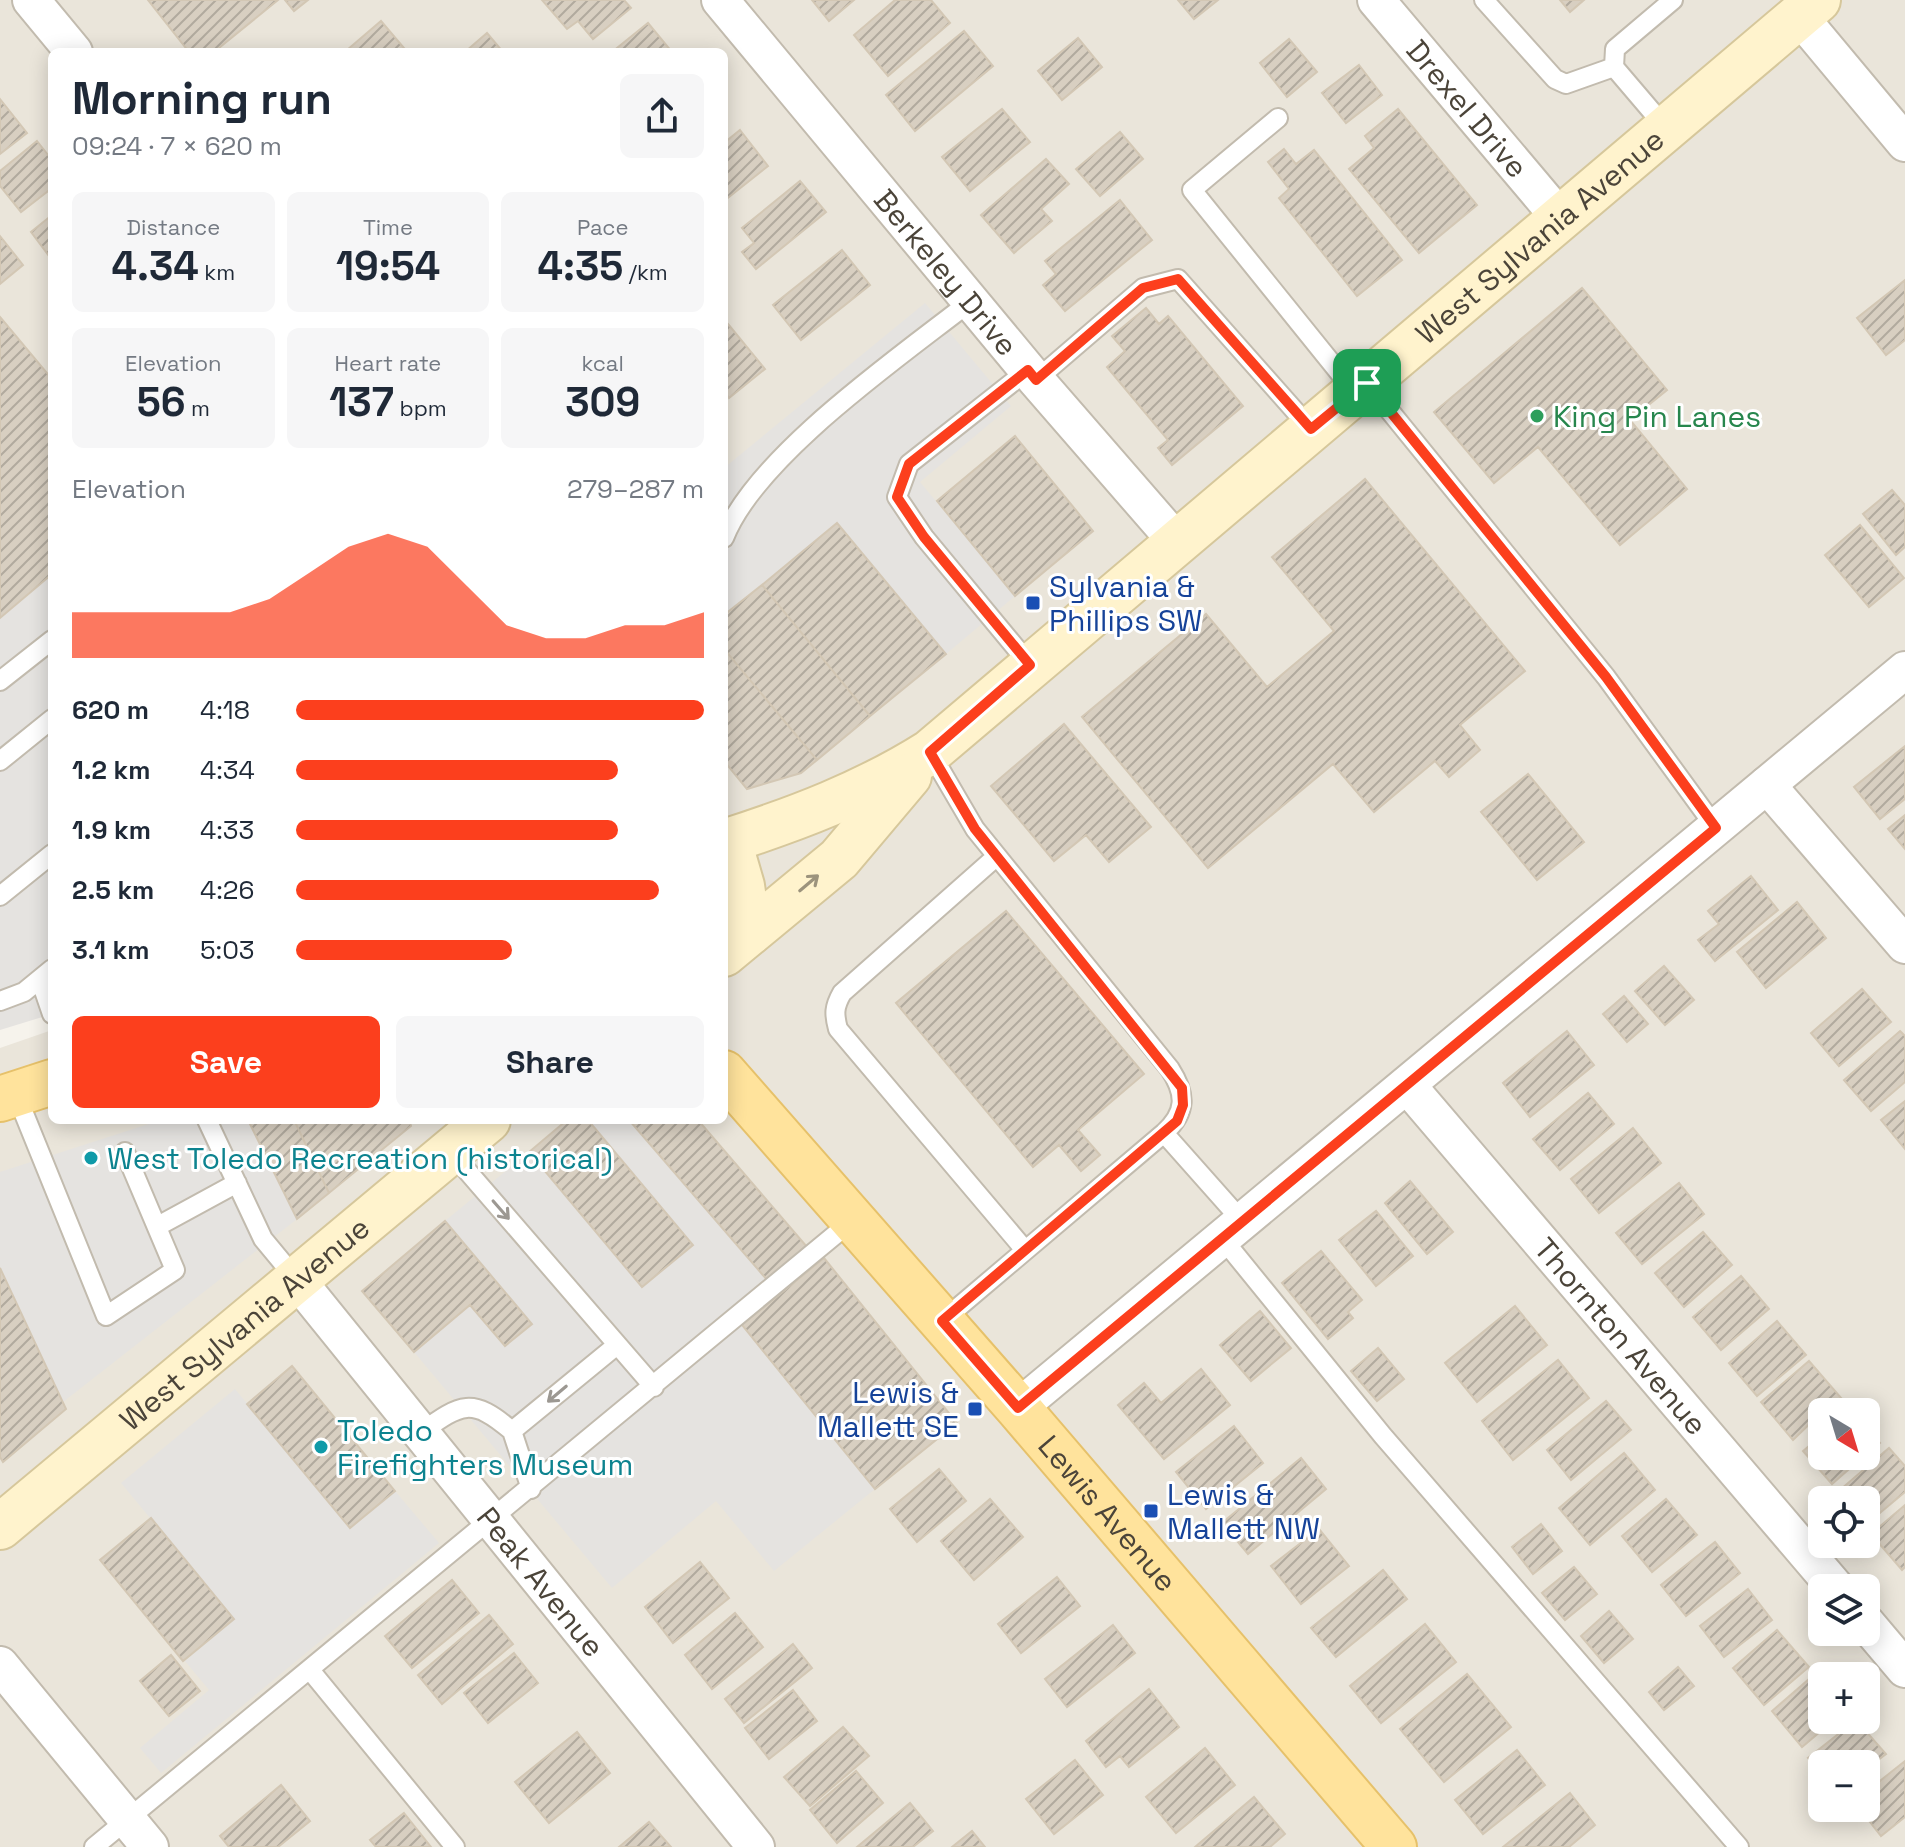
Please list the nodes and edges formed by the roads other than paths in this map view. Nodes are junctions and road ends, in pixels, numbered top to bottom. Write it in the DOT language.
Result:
graph roads {
  1 [pos="720,0"];
  2 [pos="1484,0"];
  3 [pos="1673,0"];
  4 [pos="1381,2"];
  5 [pos="43,4"];
  6 [pos="1801,5"];
  7 [pos="71,48"];
  8 [pos="1614,67"];
  9 [pos="1278,118"];
  10 [pos="1666,128"];
  11 [pos="1905,143"];
  12 [pos="1560,218"];
  13 [pos="971,301"];
  14 [pos="1032,375"];
  15 [pos="1361,387"];
  16 [pos="1311,429"];
  17 [pos="728,527"];
  18 [pos="1176,541"];
  19 [pos="48,643"];
  20 [pos="1030,665"];
  21 [pos="1905,670"];
  22 [pos="0,681"];
  23 [pos="48,722"];
  24 [pos="930,752"];
  25 [pos="0,761"];
  26 [pos="1767,785"];
  27 [pos="1716,828"];
  28 [pos="728,840"];
  29 [pos="728,849"];
  30 [pos="997,856"];
  31 [pos="48,857"];
  32 [pos="0,896"];
  33 [pos="737,944"];
  34 [pos="1905,945"];
  35 [pos="46,974"];
  36 [pos="0,1001"];
  37 [pos="728,1078"];
  38 [pos="1407,1085"];
  39 [pos="23,1092"];
  40 [pos="209,1124"];
  41 [pos="483,1124"];
  42 [pos="1164,1133"];
  43 [pos="450,1151"];
  44 [pos="125,1152"];
  45 [pos="237,1183"];
  46 [pos="853,1220"];
  47 [pos="158,1226"];
  48 [pos="1232,1230"];
  49 [pos="1025,1250"];
  50 [pos="297,1280"];
  51 [pos="942,1321"];
  52 [pos="617,1345"];
  53 [pos="654,1387"];
  54 [pos="1018,1408"];
  55 [pos="512,1431"];
  56 [pos="420,1433"];
  57 [pos="531,1489"];
  58 [pos="492,1522"];
  59 [pos="0,1527"];
  60 [pos="1824,1574"];
  61 [pos="1880,1640"];
  62 [pos="0,1665"];
  63 [pos="1905,1669"];
  64 [pos="310,1670"];
  65 [pos="128,1820"];
  66 [pos="94,1847"];
  67 [pos="150,1847"];
  68 [pos="455,1847"];
  69 [pos="756,1847"];
  70 [pos="1394,1847"];
  71 [pos="1739,1847"];
  1 -- 13 [label="street, Berkeley Drive"];
  2 -- 8 [label="lane"];
  3 -- 8 [label="lane"];
  4 -- 12 [label="street, Drexel Drive"];
  5 -- 7 [label="street"];
  6 -- 10 [label="main road, West Sylvania Avenue"];
  6 -- 11 [label="street"];
  8 -- 10 [label="lane"];
  9 -- 15 [label="lane"];
  10 -- 12 [label="main road, West Sylvania Avenue"];
  12 -- 15 [label="main road, West Sylvania Avenue"];
  13 -- 14 [label="street, Berkeley Drive"];
  13 -- 17 [label="lane"];
  14 -- 16 [label="lane"];
  14 -- 18 [label="street, Berkeley Drive"];
  14 -- 20 [label="lane"];
  15 -- 16 [label="main road, West Sylvania Avenue"];
  15 -- 27 [label="lane"];
  16 -- 18 [label="main road, West Sylvania Avenue"];
  18 -- 20 [label="main road, West Sylvania Avenue"];
  19 -- 22 [label="lane"];
  20 -- 24 [label="main road, West Sylvania Avenue"];
  21 -- 26 [label="street"];
  23 -- 25 [label="lane"];
  24 -- 28 [label="main road, West Sylvania Avenue"];
  24 -- 30 [label="lane"];
  33 -- 24 [label="main road, West Sylvania Avenue, one-way"];
  26 -- 27 [label="street"];
  26 -- 34 [label="street"];
  27 -- 38 [label="street"];
  29 -- 33 [label="main road"];
  30 -- 42 [label="lane"];
  30 -- 49 [label="lane"];
  31 -- 32 [label="lane"];
  35 -- 36 [label="lane"];
  37 -- 46 [label="main road, Lewis Avenue"];
  38 -- 48 [label="street"];
  38 -- 60 [label="street, Thornton Avenue"];
  39 -- 47 [label="lane"];
  40 -- 45 [label="lane"];
  41 -- 43 [label="main road, West Sylvania Avenue"];
  42 -- 48 [label="lane"];
  42 -- 49 [label="lane"];
  43 -- 50 [label="main road, West Sylvania Avenue"];
  43 -- 52 [label="lane, one-way"];
  44 -- 47 [label="lane"];
  45 -- 47 [label="lane"];
  45 -- 50 [label="lane"];
  46 -- 51 [label="main road, Lewis Avenue"];
  46 -- 53 [label="lane"];
  48 -- 54 [label="street"];
  48 -- 71 [label="lane"];
  49 -- 51 [label="lane"];
  50 -- 56 [label="street, Peak Avenue"];
  50 -- 59 [label="main road, West Sylvania Avenue"];
  51 -- 54 [label="main road, Lewis Avenue"];
  52 -- 53 [label="lane"];
  52 -- 55 [label="lane, one-way"];
  53 -- 57 [label="lane"];
  54 -- 70 [label="main road, Lewis Avenue"];
  55 -- 56 [label="lane"];
  55 -- 57 [label="lane"];
  56 -- 58 [label="street, Peak Avenue"];
  57 -- 58 [label="lane"];
  58 -- 64 [label="lane"];
  58 -- 69 [label="street, Peak Avenue"];
  61 -- 63 [label="street"];
  62 -- 65 [label="street"];
  64 -- 65 [label="lane"];
  64 -- 68 [label="lane"];
  65 -- 66 [label="lane"];
  65 -- 67 [label="street"];
}
